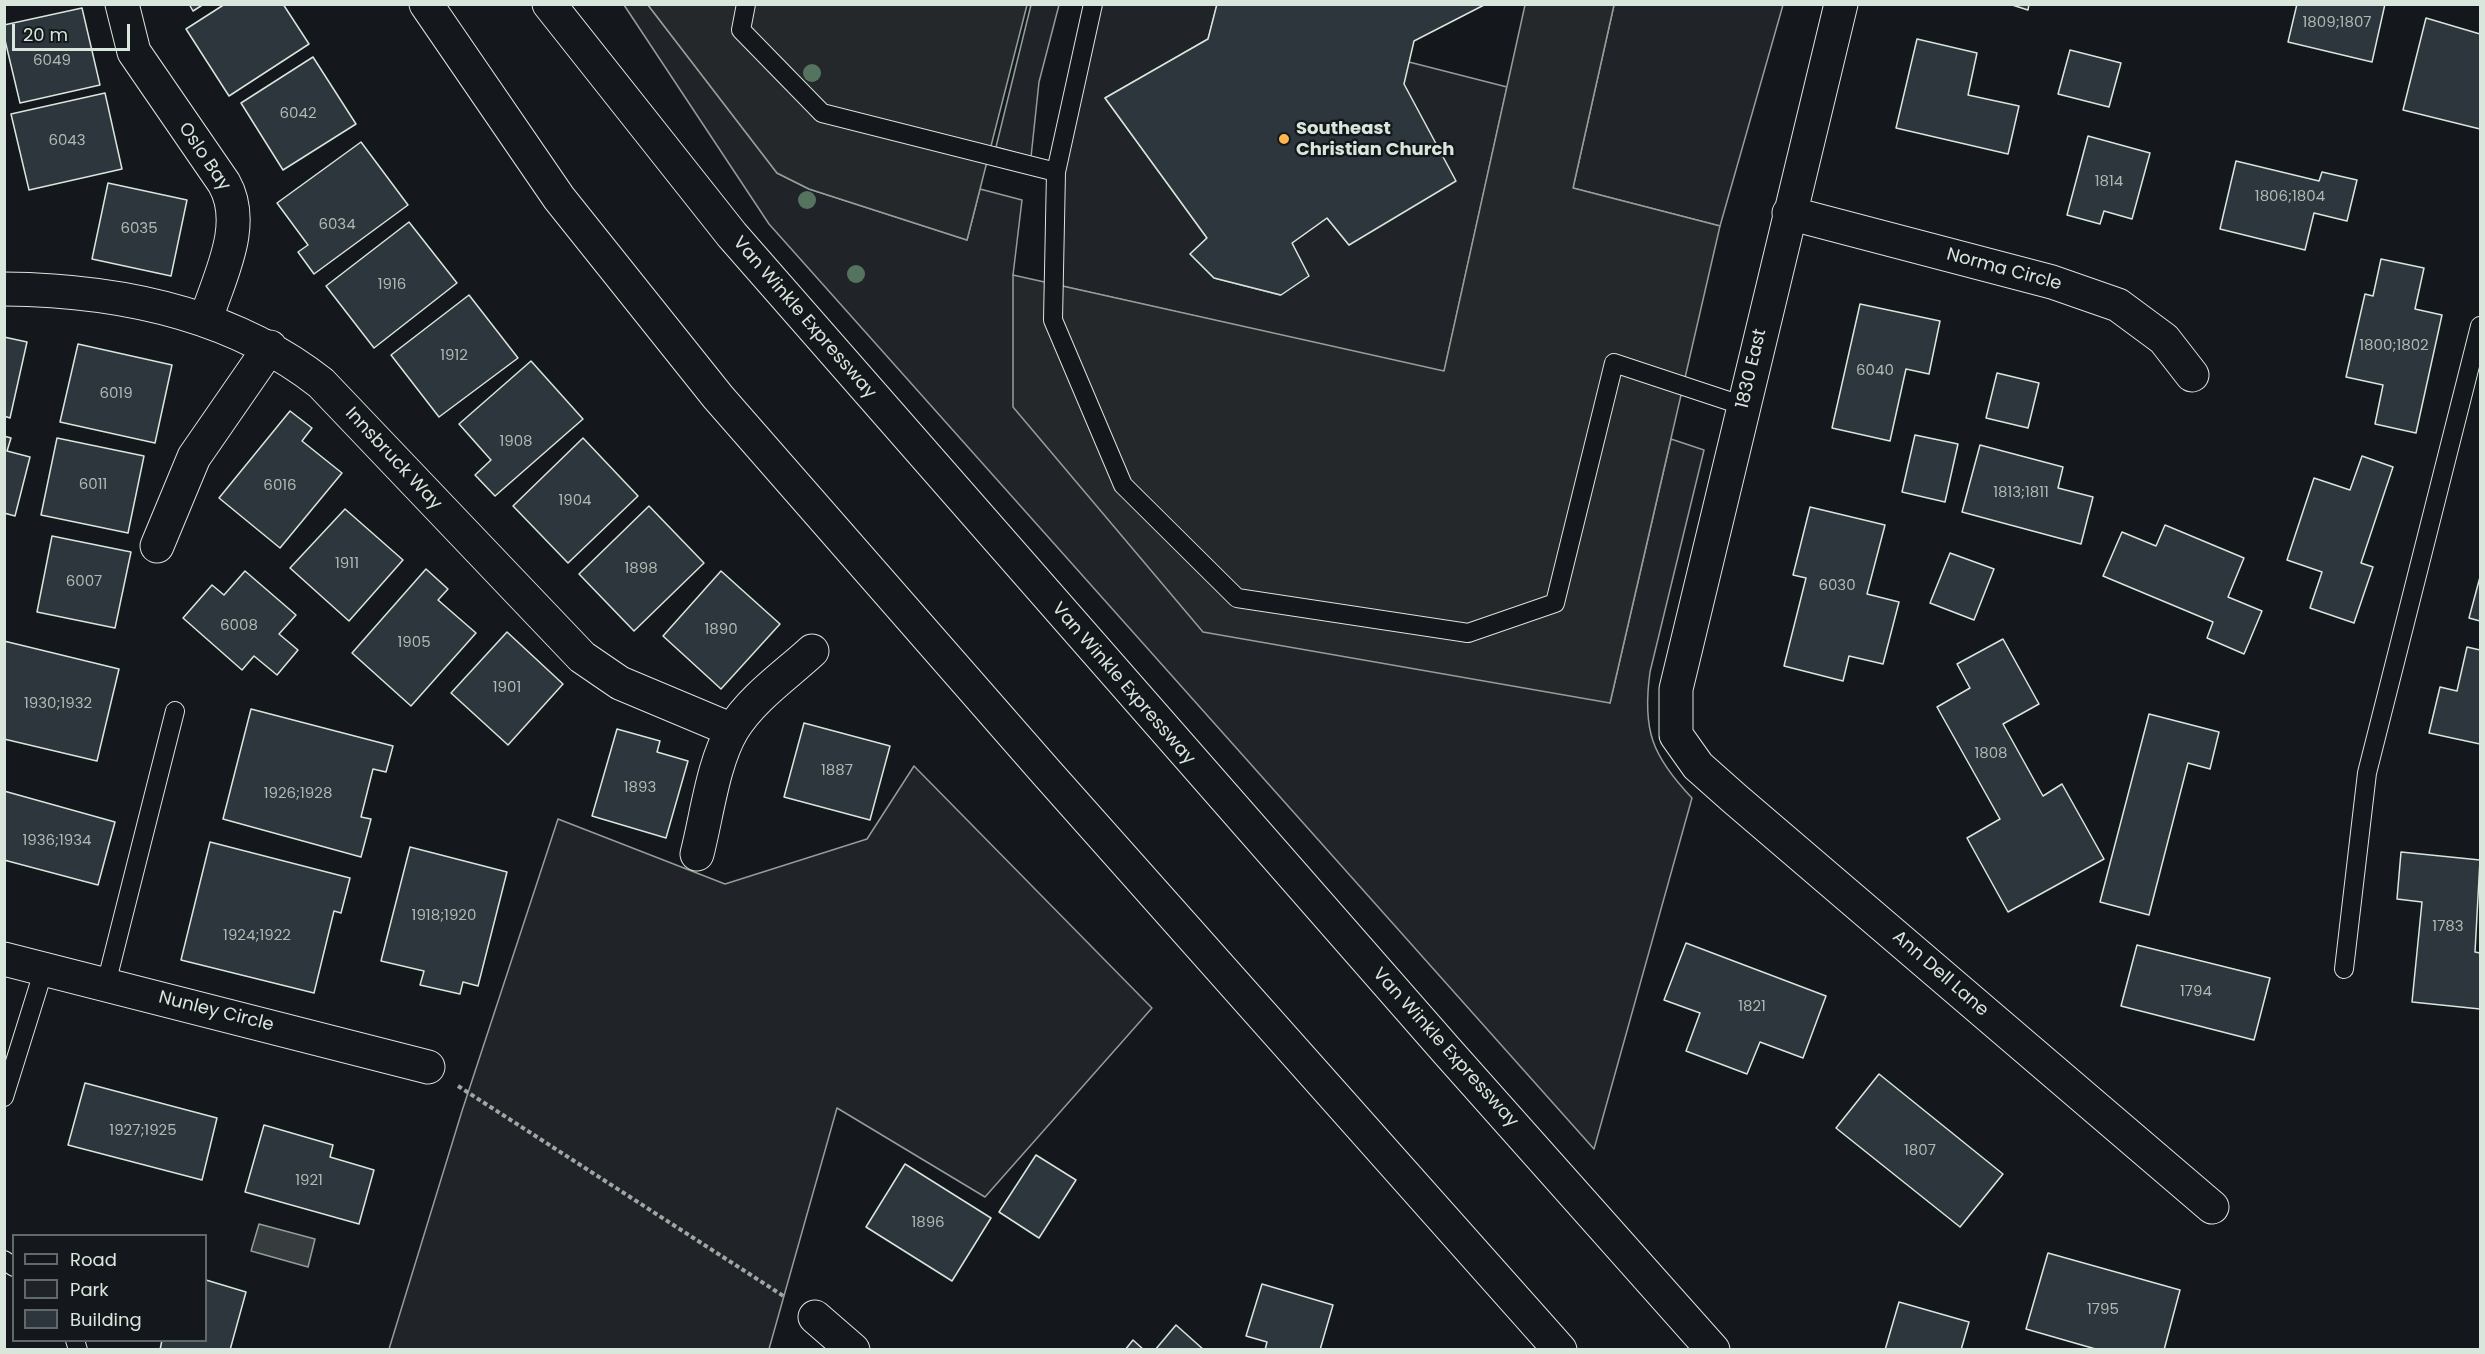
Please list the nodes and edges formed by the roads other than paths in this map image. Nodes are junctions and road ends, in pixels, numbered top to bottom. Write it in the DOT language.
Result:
graph roads {
  1 [pos="122,4"];
  2 [pos="426,4"];
  3 [pos="549,4"];
  4 [pos="746,4"];
  5 [pos="1094,4"];
  6 [pos="1841,4"];
  7 [pos="1056,172"];
  8 [pos="1789,213"];
  9 [pos="4,289"];
  10 [pos="206,319"];
  11 [pos="2481,326"];
  12 [pos="270,347"];
  13 [pos="2192,375"];
  14 [pos="1744,406"];
  15 [pos="157,546"];
  16 [pos="812,651"];
  17 [pos="175,711"];
  18 [pos="732,730"];
  19 [pos="1676,735"];
  20 [pos="697,854"];
  21 [pos="4,959"];
  22 [pos="44,969"];
  23 [pos="2344,969"];
  24 [pos="106,984"];
  25 [pos="428,1067"];
  26 [pos="4,1097"];
  27 [pos="2212,1207"];
  28 [pos="815,1317"];
  29 [pos="854,1350"];
  30 [pos="1560,1350"];
  31 [pos="1713,1350"];
  1 -- 10 [label="street, Oslo Bay"];
  2 -- 30 [label="street"];
  3 -- 31 [label="street, Van Winkle Expressway"];
  4 -- 7 [label="lane"];
  5 -- 7 [label="lane"];
  6 -- 8 [label="street, 1830 East"];
  7 -- 14 [label="lane"];
  8 -- 13 [label="street, Norma Circle"];
  8 -- 14 [label="street, 1830 East"];
  9 -- 10 [label="street, Innsbruck Way"];
  10 -- 12 [label="street, Innsbruck Way"];
  11 -- 23 [label="lane"];
  12 -- 15 [label="street"];
  12 -- 18 [label="street, Innsbruck Way"];
  14 -- 19 [label="street, 1830 East"];
  16 -- 18 [label="street"];
  17 -- 24 [label="lane"];
  18 -- 20 [label="street"];
  19 -- 27 [label="street, Ann Dell Lane"];
  21 -- 22 [label="street, Nunley Circle"];
  22 -- 24 [label="street, Nunley Circle"];
  22 -- 26 [label="lane"];
  24 -- 25 [label="street, Nunley Circle"];
  28 -- 29 [label="street"];
}
